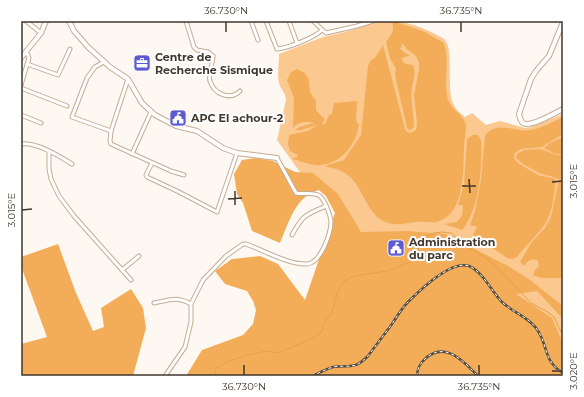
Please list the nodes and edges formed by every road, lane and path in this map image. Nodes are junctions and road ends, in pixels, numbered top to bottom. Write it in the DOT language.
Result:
graph roads {
  1 [pos="26,21"];
  2 [pos="46,21"];
  3 [pos="70,21"];
  4 [pos="186,21"];
  5 [pos="250,21"];
  6 [pos="266,21"];
  7 [pos="289,21"];
  8 [pos="313,21"];
  9 [pos="373,21"];
  10 [pos="563,22"];
  11 [pos="322,30"];
  12 [pos="41,33"];
  13 [pos="258,40"];
  14 [pos="296,43"];
  15 [pos="70,49"];
  16 [pos="26,51"];
  17 [pos="21,58"];
  18 [pos="104,62"];
  19 [pos="27,64"];
  20 [pos="128,78"];
  21 [pos="21,86"];
  22 [pos="240,91"];
  23 [pos="67,106"];
  24 [pos="563,109"];
  25 [pos="151,112"];
  26 [pos="21,115"];
  27 [pos="41,123"];
  28 [pos="111,131"];
  29 [pos="21,144"];
  30 [pos="50,152"];
  31 [pos="237,153"];
  32 [pos="132,154"];
  33 [pos="277,158"];
  34 [pos="152,163"];
  35 [pos="72,164"];
  36 [pos="184,175"];
  37 [pos="326,206"];
  38 [pos="292,235"];
  39 [pos="139,256"];
  40 [pos="122,270"];
  41 [pos="131,280"];
  42 [pos="154,304"];
  43 [pos="192,304"];
  44 [pos="165,376"];
  1 -- 12 [label="street"];
  2 -- 12 [label="street"];
  3 -- 18 [label="street"];
  4 -- 22 [label="street"];
  5 -- 13 [label="street"];
  6 -- 14 [label="street"];
  7 -- 14 [label="street"];
  8 -- 11 [label="street"];
  9 -- 11 [label="street"];
  10 -- 24 [label="street"];
  11 -- 14 [label="street"];
  12 -- 16 [label="street"];
  15 -- 19 [label="street"];
  16 -- 17 [label="street"];
  16 -- 19 [label="street"];
  18 -- 20 [label="street"];
  18 -- 28 [label="street"];
  19 -- 21 [label="street"];
  20 -- 25 [label="street"];
  20 -- 28 [label="street"];
  21 -- 23 [label="street"];
  25 -- 31 [label="street"];
  25 -- 32 [label="street"];
  26 -- 27 [label="street"];
  28 -- 32 [label="street"];
  29 -- 30 [label="street"];
  30 -- 35 [label="street"];
  30 -- 40 [label="street"];
  31 -- 33 [label="street"];
  31 -- 34 [label="street"];
  32 -- 34 [label="street"];
  33 -- 37 [label="street"];
  34 -- 36 [label="street"];
  37 -- 38 [label="street"];
  37 -- 43 [label="street"];
  39 -- 40 [label="street"];
  40 -- 41 [label="street"];
  42 -- 43 [label="street"];
  43 -- 44 [label="street"];
}
